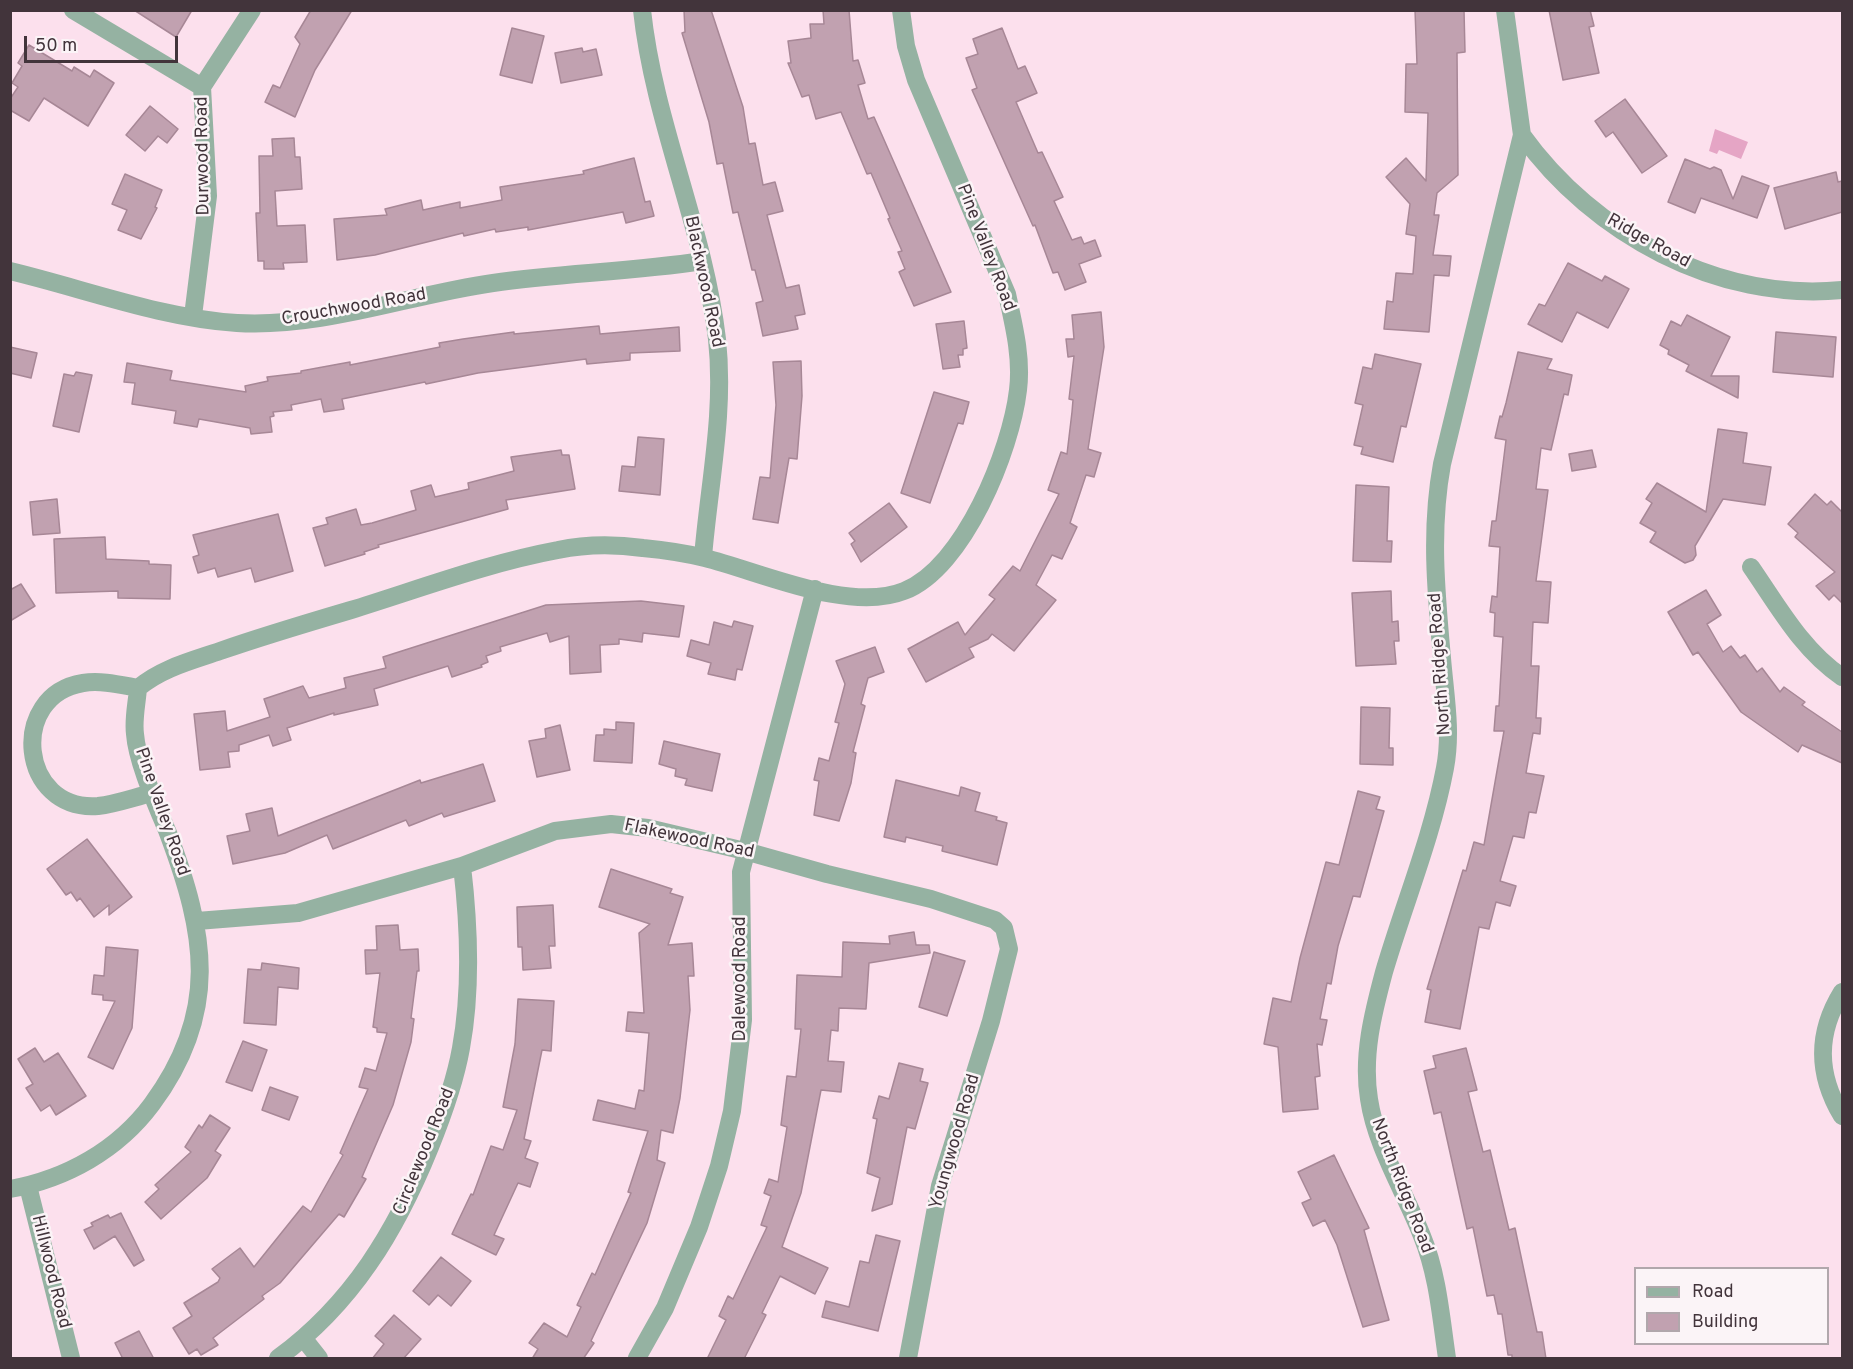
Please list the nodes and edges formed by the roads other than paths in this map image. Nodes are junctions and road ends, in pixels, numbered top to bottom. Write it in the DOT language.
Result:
graph roads {
  1 [pos="73,10"];
  2 [pos="252,10"];
  3 [pos="642,10"];
  4 [pos="901,10"];
  5 [pos="1505,10"];
  6 [pos="202,87"];
  7 [pos="1522,135"];
  8 [pos="702,261"];
  9 [pos="10,271"];
  10 [pos="1842,290"];
  11 [pos="193,316"];
  12 [pos="703,557"];
  13 [pos="1751,567"];
  14 [pos="815,590"];
  15 [pos="1842,677"];
  16 [pos="138,688"];
  17 [pos="152,793"];
  18 [pos="745,851"];
  19 [pos="462,866"];
  20 [pos="196,921"];
  21 [pos="1004,928"];
  22 [pos="1842,992"];
  23 [pos="1842,1116"];
  24 [pos="19,1187"];
  25 [pos="304,1340"];
  26 [pos="71,1359"];
  27 [pos="278,1359"];
  28 [pos="320,1359"];
  29 [pos="637,1359"];
  30 [pos="908,1359"];
  31 [pos="1447,1359"];
  1 -- 6 [label="street"];
  2 -- 6 [label="street, Durwood Road"];
  3 -- 8 [label="street, Blackwood Road"];
  4 -- 14 [label="street, Pine Valley Road"];
  5 -- 7 [label="street"];
  6 -- 11 [label="street, Durwood Road"];
  7 -- 10 [label="street, Ridge Road"];
  7 -- 31 [label="street, North Ridge Road"];
  8 -- 11 [label="street, Crouchwood Road"];
  8 -- 12 [label="street, Blackwood Road"];
  9 -- 11 [label="street, Crouchwood Road"];
  12 -- 14 [label="street, Pine Valley Road"];
  12 -- 16 [label="street, Pine Valley Road"];
  13 -- 15 [label="street"];
  14 -- 18 [label="street, Dalewood Road"];
  16 -- 17 [label="street, Pine Valley Road"];
  16 -- 17 [label="street"];
  17 -- 20 [label="street, Pine Valley Road"];
  18 -- 19 [label="street, Flakewood Road"];
  18 -- 21 [label="street, Flakewood Road"];
  18 -- 29 [label="street, Dalewood Road"];
  19 -- 20 [label="street, Flakewood Road"];
  19 -- 25 [label="street, Circlewood Road"];
  20 -- 24 [label="street, Pine Valley Road"];
  21 -- 30 [label="street, Youngwood Road"];
  22 -- 23 [label="street"];
  24 -- 26 [label="street, Hillwood Road"];
  25 -- 27 [label="street, Circlewood Road"];
  25 -- 28 [label="street"];
}
